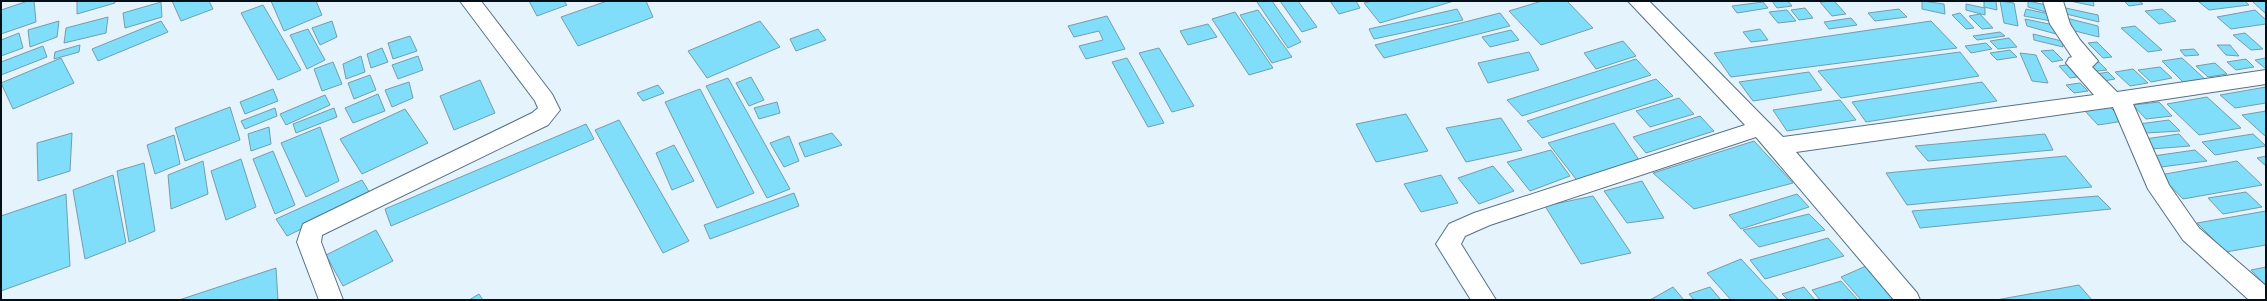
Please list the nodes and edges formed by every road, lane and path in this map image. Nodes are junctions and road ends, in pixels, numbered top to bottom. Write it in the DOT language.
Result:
graph roads {
  1 [pos="470,1"];
  2 [pos="1638,1"];
  3 [pos="2053,1"];
  4 [pos="2266,77"];
  5 [pos="2116,100"];
  6 [pos="1760,128"];
  7 [pos="1778,146"];
  8 [pos="331,300"];
  9 [pos="1484,300"];
  10 [pos="1908,300"];
  11 [pos="2266,300"];
  1 -- 8 [label="street"];
  2 -- 6 [label="street"];
  3 -- 5 [label="street"];
  4 -- 5 [label="street"];
  5 -- 7 [label="street"];
  5 -- 11 [label="street"];
  6 -- 7 [label="street"];
  6 -- 9 [label="street"];
  7 -- 10 [label="street"];
}
